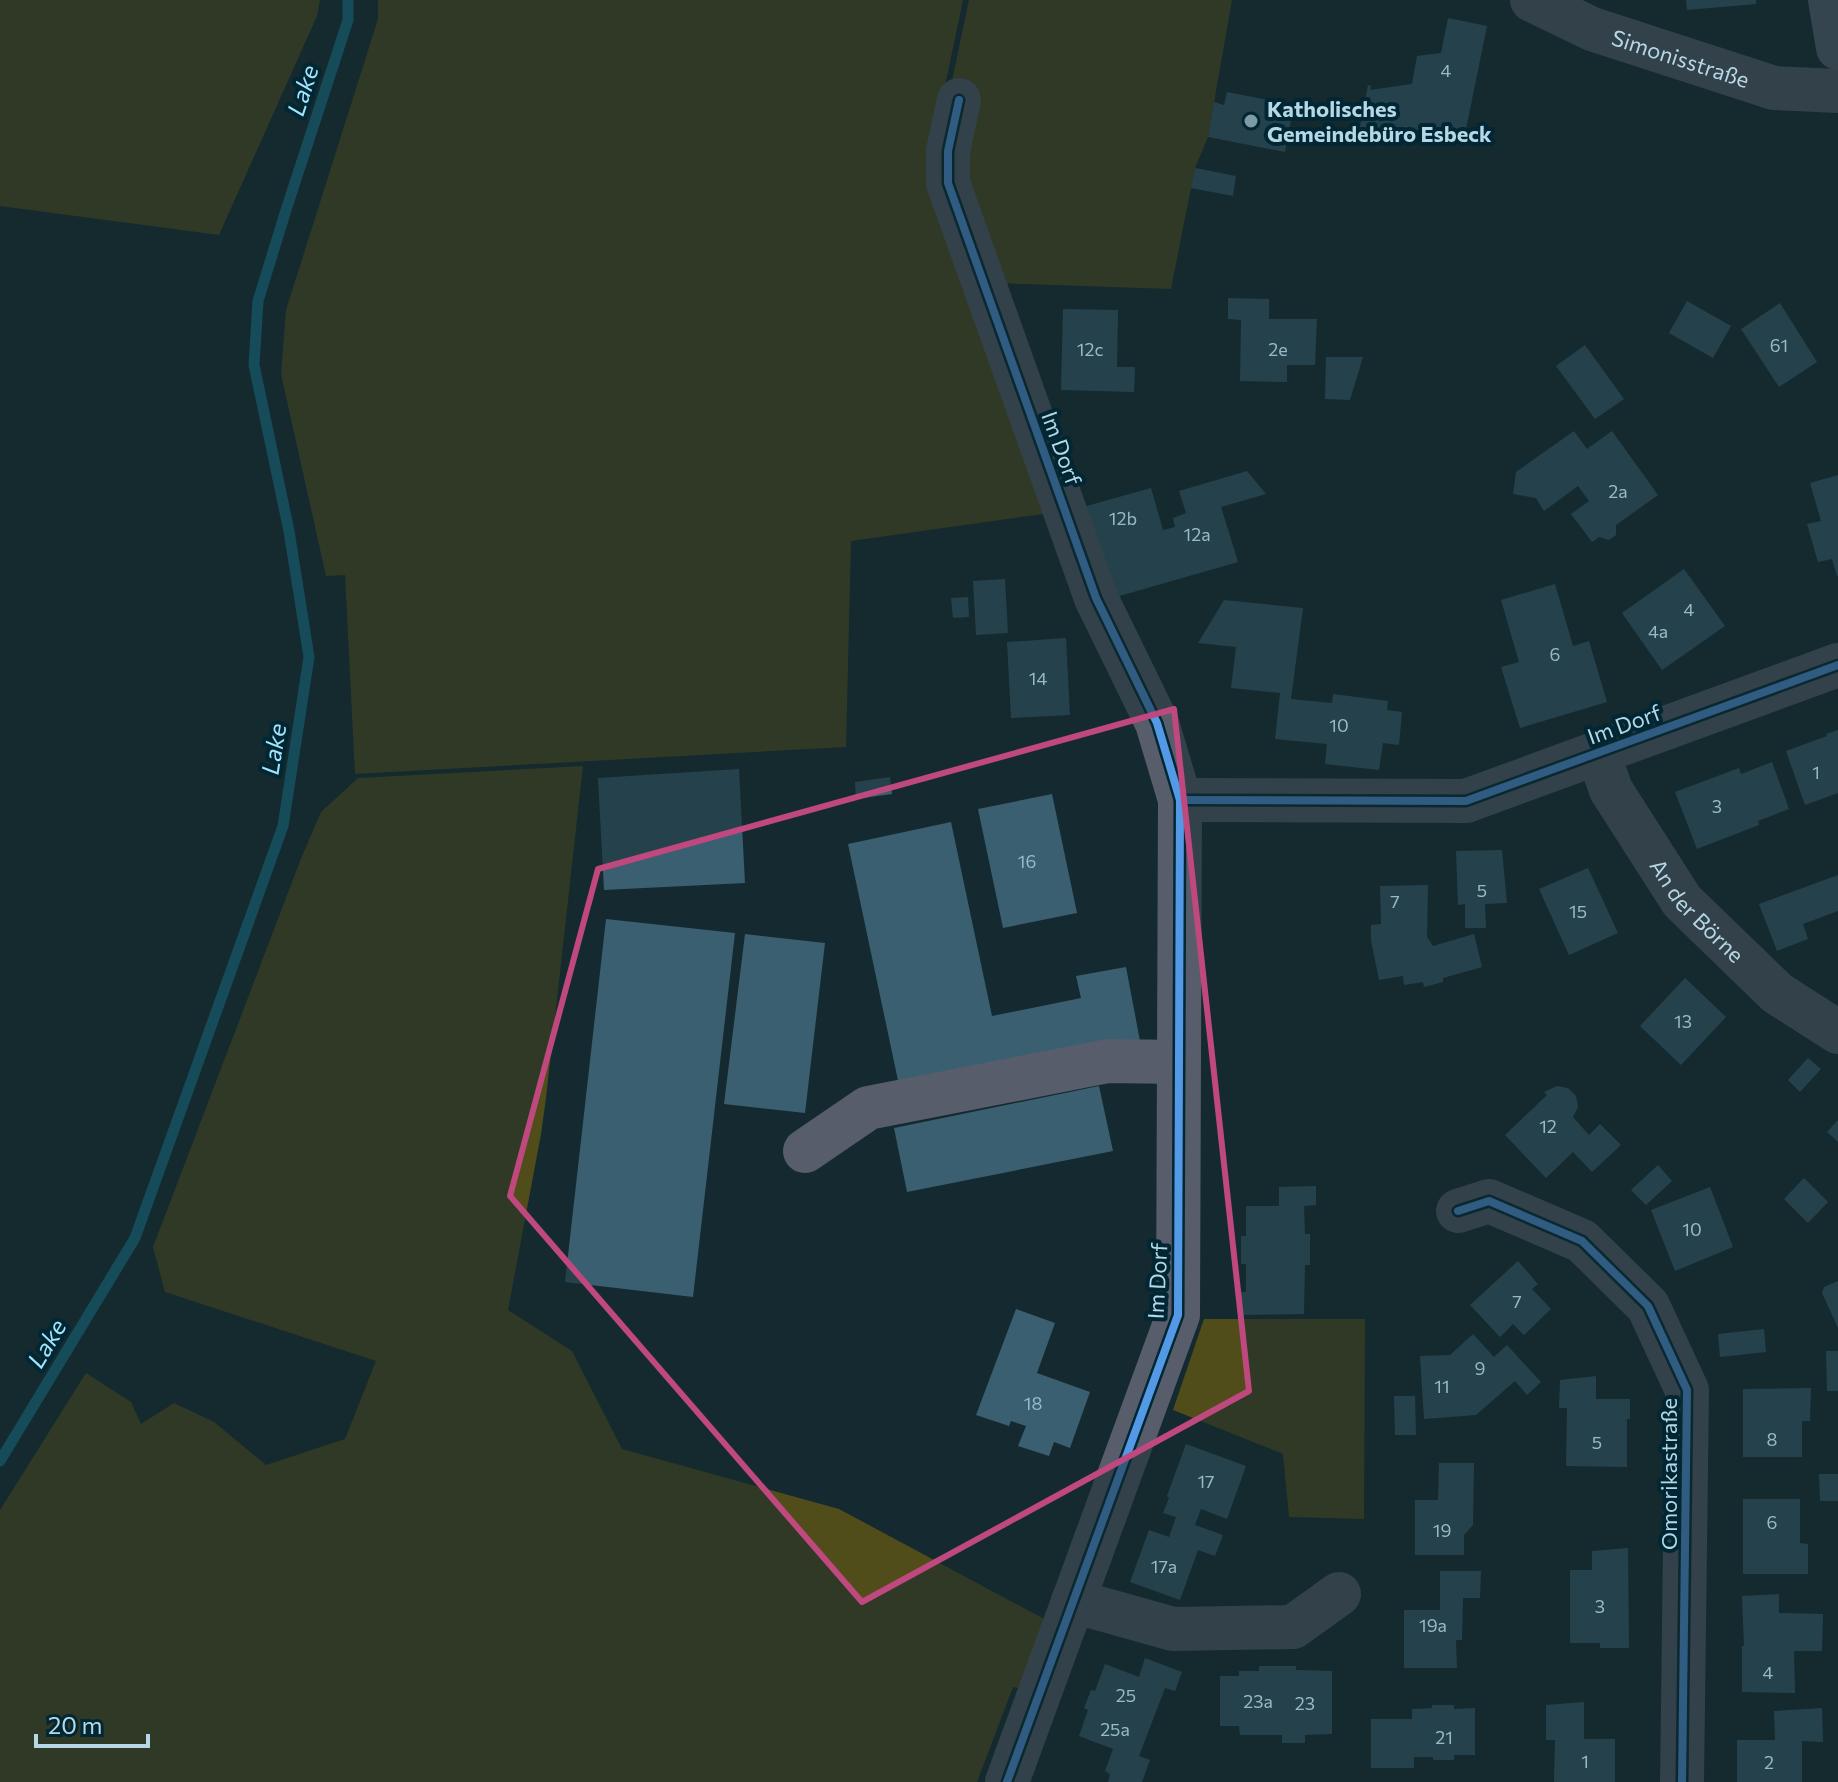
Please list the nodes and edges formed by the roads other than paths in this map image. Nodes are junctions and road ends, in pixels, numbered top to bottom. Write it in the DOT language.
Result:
graph roads {
  1 [pos="1532,0"];
  2 [pos="1830,0"];
  3 [pos="1838,48"];
  4 [pos="1838,91"];
  5 [pos="959,100"];
  6 [pos="1838,665"];
  7 [pos="1598,753"];
  8 [pos="1180,800"];
  9 [pos="1838,1032"];
  10 [pos="1179,1062"];
  11 [pos="805,1151"];
  12 [pos="1458,1211"];
  13 [pos="1339,1594"];
  14 [pos="1073,1601"];
  15 [pos="1007,1782"];
  16 [pos="1682,1782"];
  1 -- 4 [label="street, Simonisstraße"];
  2 -- 3 [label="main road"];
  5 -- 8 [label="street, Im Dorf"];
  6 -- 7 [label="street, Im Dorf"];
  7 -- 8 [label="street, Im Dorf"];
  7 -- 9 [label="street, An der Börne"];
  8 -- 10 [label="street, Im Dorf"];
  10 -- 11 [label="street"];
  10 -- 14 [label="street, Im Dorf"];
  12 -- 16 [label="street, Omorikastraße"];
  13 -- 14 [label="street"];
  14 -- 15 [label="street, Im Dorf"];
}
